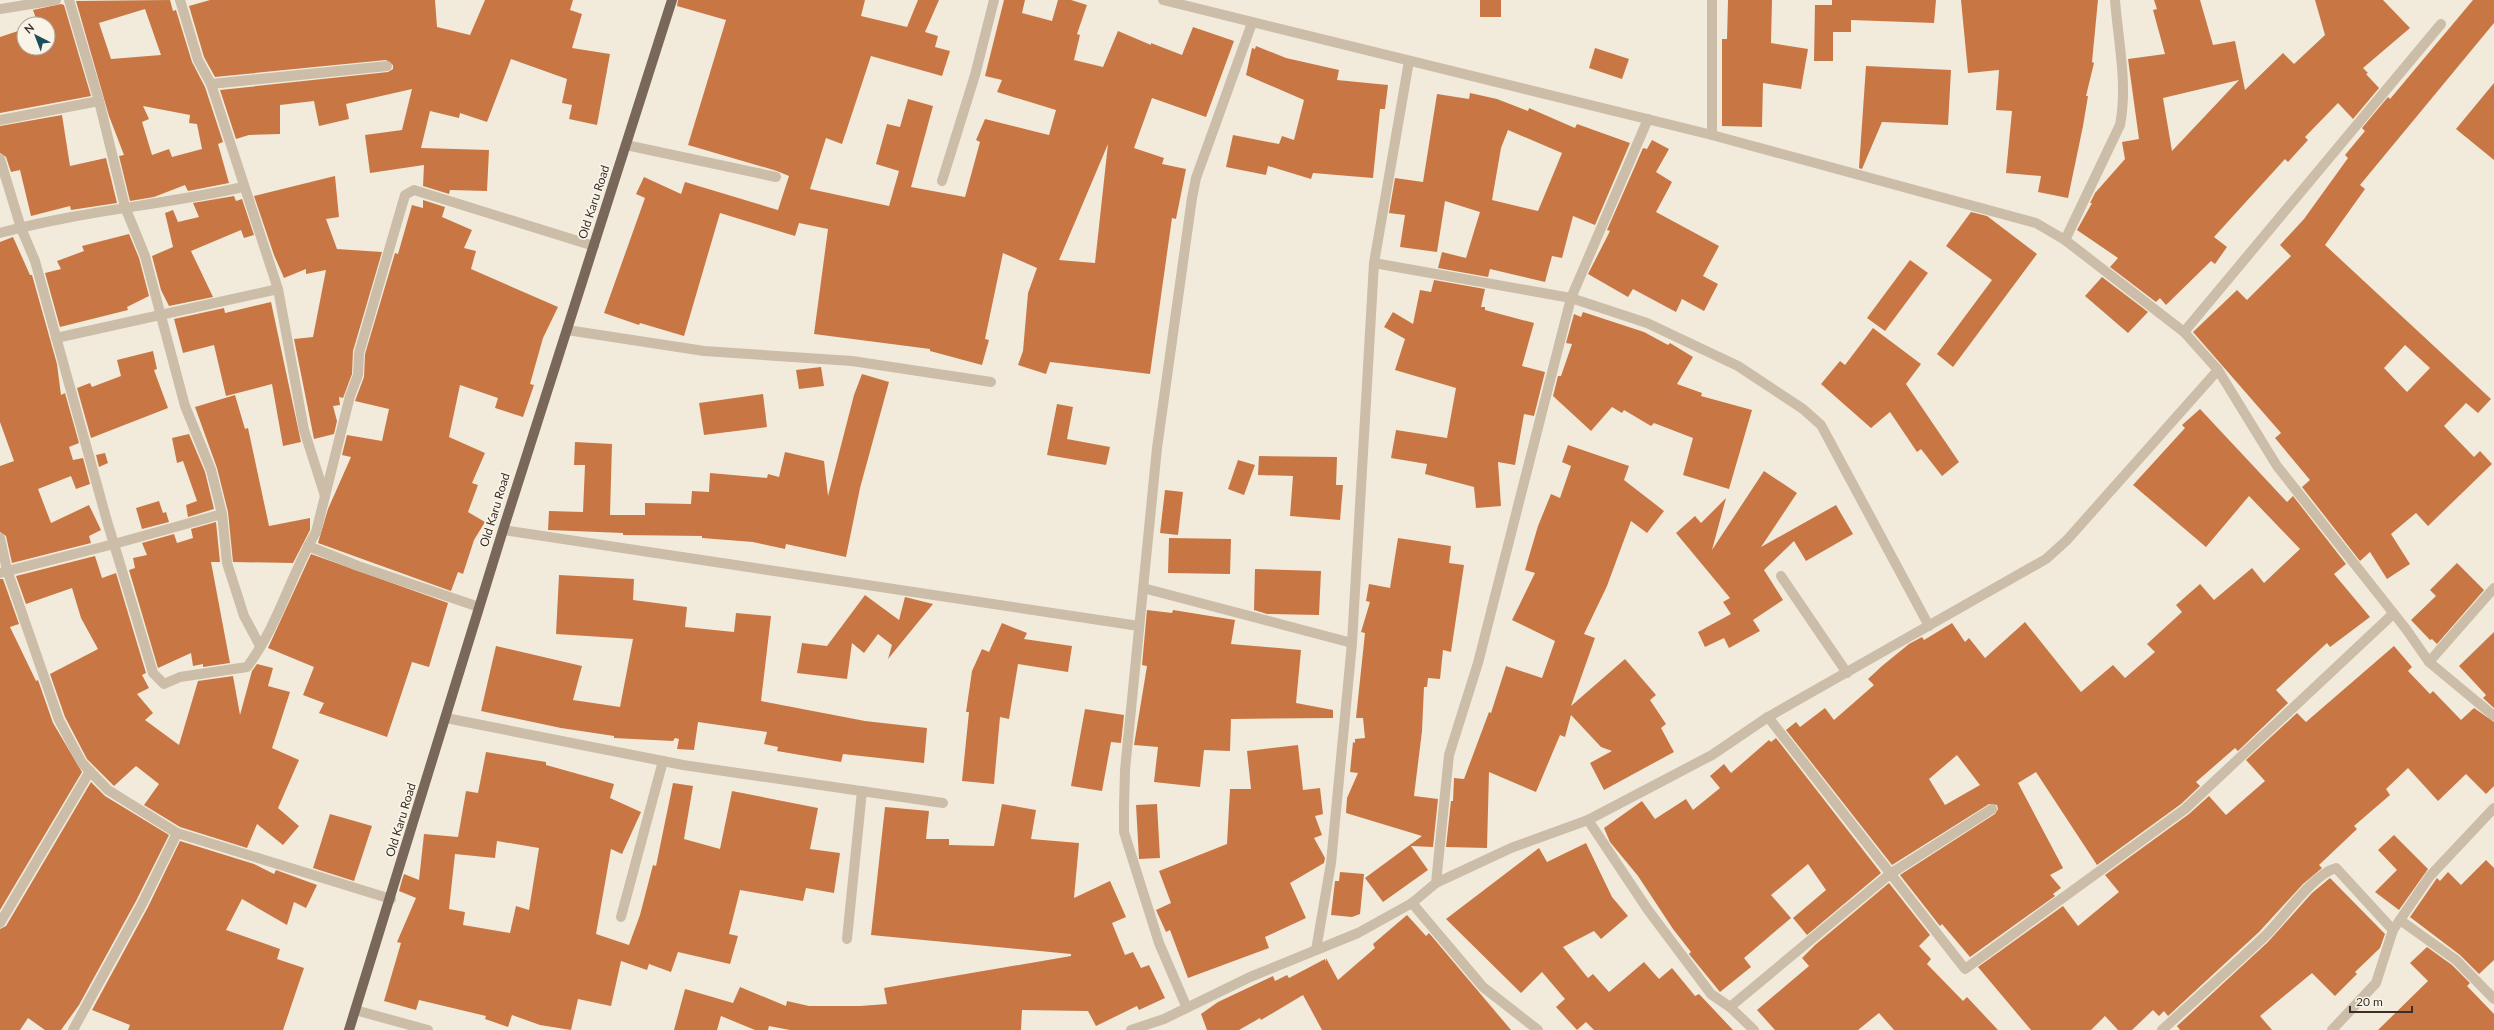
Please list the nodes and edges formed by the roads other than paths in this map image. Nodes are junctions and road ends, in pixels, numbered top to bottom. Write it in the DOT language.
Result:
graph roads {
  1 [pos="56,0"];
  2 [pos="69,0"];
  3 [pos="180,0"];
  4 [pos="672,0"];
  5 [pos="994,0"];
  6 [pos="1164,0"];
  7 [pos="1712,0"];
  8 [pos="2115,0"];
  9 [pos="0,9"];
  10 [pos="1252,23"];
  11 [pos="2441,24"];
  12 [pos="1408,61"];
  13 [pos="387,66"];
  14 [pos="211,84"];
  15 [pos="99,101"];
  16 [pos="1648,119"];
  17 [pos="0,120"];
  18 [pos="1712,135"];
  19 [pos="626,145"];
  20 [pos="0,159"];
  21 [pos="776,177"];
  22 [pos="942,181"];
  23 [pos="243,187"];
  24 [pos="125,207"];
  25 [pos="21,228"];
  26 [pos="0,233"];
  27 [pos="2065,240"];
  28 [pos="594,246"];
  29 [pos="1374,263"];
  30 [pos="278,289"];
  31 [pos="1571,298"];
  32 [pos="160,316"];
  33 [pos="567,330"];
  34 [pos="2184,332"];
  35 [pos="56,338"];
  36 [pos="2218,370"];
  37 [pos="990,382"];
  38 [pos="325,497"];
  39 [pos="222,514"];
  40 [pos="503,530"];
  41 [pos="0,538"];
  42 [pos="114,544"];
  43 [pos="308,546"];
  44 [pos="3,571"];
  45 [pos="1781,576"];
  46 [pos="1143,588"];
  47 [pos="2494,588"];
  48 [pos="480,607"];
  49 [pos="2393,614"];
  50 [pos="1139,626"];
  51 [pos="1928,626"];
  52 [pos="1352,643"];
  53 [pos="260,646"];
  54 [pos="2429,662"];
  55 [pos="1847,673"];
  56 [pos="2494,716"];
  57 [pos="1768,717"];
  58 [pos="446,718"];
  59 [pos="663,761"];
  60 [pos="90,771"];
  61 [pos="862,791"];
  62 [pos="943,803"];
  63 [pos="2494,808"];
  64 [pos="1992,810"];
  65 [pos="1588,820"];
  66 [pos="177,833"];
  67 [pos="1890,874"];
  68 [pos="1436,883"];
  69 [pos="391,899"];
  70 [pos="1412,903"];
  71 [pos="621,917"];
  72 [pos="2400,920"];
  73 [pos="0,923"];
  74 [pos="2393,930"];
  75 [pos="847,938"];
  76 [pos="1316,950"];
  77 [pos="2494,999"];
  78 [pos="1730,1007"];
  79 [pos="1187,1008"];
  80 [pos="355,1010"];
  81 [pos="73,1030"];
  82 [pos="349,1030"];
  83 [pos="428,1030"];
  84 [pos="1131,1030"];
  85 [pos="1538,1030"];
  86 [pos="1754,1030"];
  87 [pos="2162,1030"];
  88 [pos="2332,1030"];
  1 -- 9 [label="street"];
  2 -- 15 [label="street"];
  3 -- 14 [label="street"];
  4 -- 19 [label="main road, Old Karu Road"];
  5 -- 22 [label="street"];
  6 -- 10 [label="street"];
  7 -- 18 [label="street"];
  8 -- 27 [label="street"];
  10 -- 12 [label="street"];
  10 -- 46 [label="street"];
  11 -- 34 [label="street"];
  12 -- 16 [label="street"];
  12 -- 29 [label="street"];
  13 -- 14 [label="street"];
  14 -- 23 [label="street"];
  15 -- 17 [label="street"];
  15 -- 24 [label="street"];
  16 -- 18 [label="street"];
  16 -- 31 [label="street"];
  18 -- 27 [label="street"];
  19 -- 21 [label="street"];
  19 -- 28 [label="main road, Old Karu Road"];
  20 -- 25 [label="street"];
  23 -- 24 [label="street"];
  23 -- 30 [label="street"];
  24 -- 25 [label="street"];
  24 -- 32 [label="street"];
  25 -- 26 [label="street"];
  25 -- 35 [label="street"];
  27 -- 34 [label="street"];
  28 -- 33 [label="main road, Old Karu Road"];
  28 -- 38 [label="street"];
  29 -- 31 [label="street"];
  29 -- 52 [label="street"];
  30 -- 32 [label="street"];
  30 -- 38 [label="street"];
  31 -- 51 [label="street"];
  31 -- 68 [label="street"];
  32 -- 35 [label="street"];
  32 -- 39 [label="street"];
  33 -- 37 [label="street"];
  33 -- 40 [label="main road, Old Karu Road"];
  34 -- 36 [label="street"];
  35 -- 42 [label="street"];
  36 -- 49 [label="street"];
  36 -- 51 [label="street"];
  38 -- 43 [label="street"];
  39 -- 42 [label="street"];
  39 -- 53 [label="street"];
  40 -- 48 [label="main road, Old Karu Road"];
  40 -- 50 [label="street"];
  41 -- 44 [label="street"];
  42 -- 44 [label="street"];
  42 -- 53 [label="street"];
  43 -- 48 [label="street"];
  43 -- 53 [label="street"];
  44 -- 60 [label="street"];
  45 -- 55 [label="street"];
  46 -- 50 [label="street"];
  46 -- 52 [label="street"];
  47 -- 54 [label="street"];
  48 -- 58 [label="main road, Old Karu Road"];
  49 -- 54 [label="street"];
  49 -- 67 [label="street"];
  50 -- 79 [label="street"];
  51 -- 55 [label="street"];
  52 -- 76 [label="street"];
  54 -- 56 [label="street"];
  55 -- 57 [label="street"];
  57 -- 65 [label="street"];
  57 -- 67 [label="street"];
  58 -- 59 [label="street"];
  58 -- 69 [label="main road, Old Karu Road"];
  59 -- 61 [label="street"];
  59 -- 71 [label="street"];
  60 -- 66 [label="street"];
  60 -- 73 [label="street"];
  61 -- 62 [label="street"];
  61 -- 75 [label="street"];
  63 -- 72 [label="street"];
  64 -- 67 [label="street"];
  65 -- 68 [label="street"];
  65 -- 78 [label="street"];
  66 -- 69 [label="street"];
  66 -- 81 [label="street"];
  67 -- 78 [label="street"];
  68 -- 70 [label="street"];
  69 -- 80 [label="main road, Old Karu Road"];
  70 -- 76 [label="street"];
  70 -- 85 [label="street"];
  72 -- 74 [label="street"];
  72 -- 77 [label="street"];
  74 -- 87 [label="street"];
  74 -- 88 [label="street"];
  76 -- 79 [label="street"];
  78 -- 86 [label="street"];
  79 -- 84 [label="street"];
  80 -- 82 [label="main road, Old Karu Road"];
  80 -- 83 [label="street"];
}
